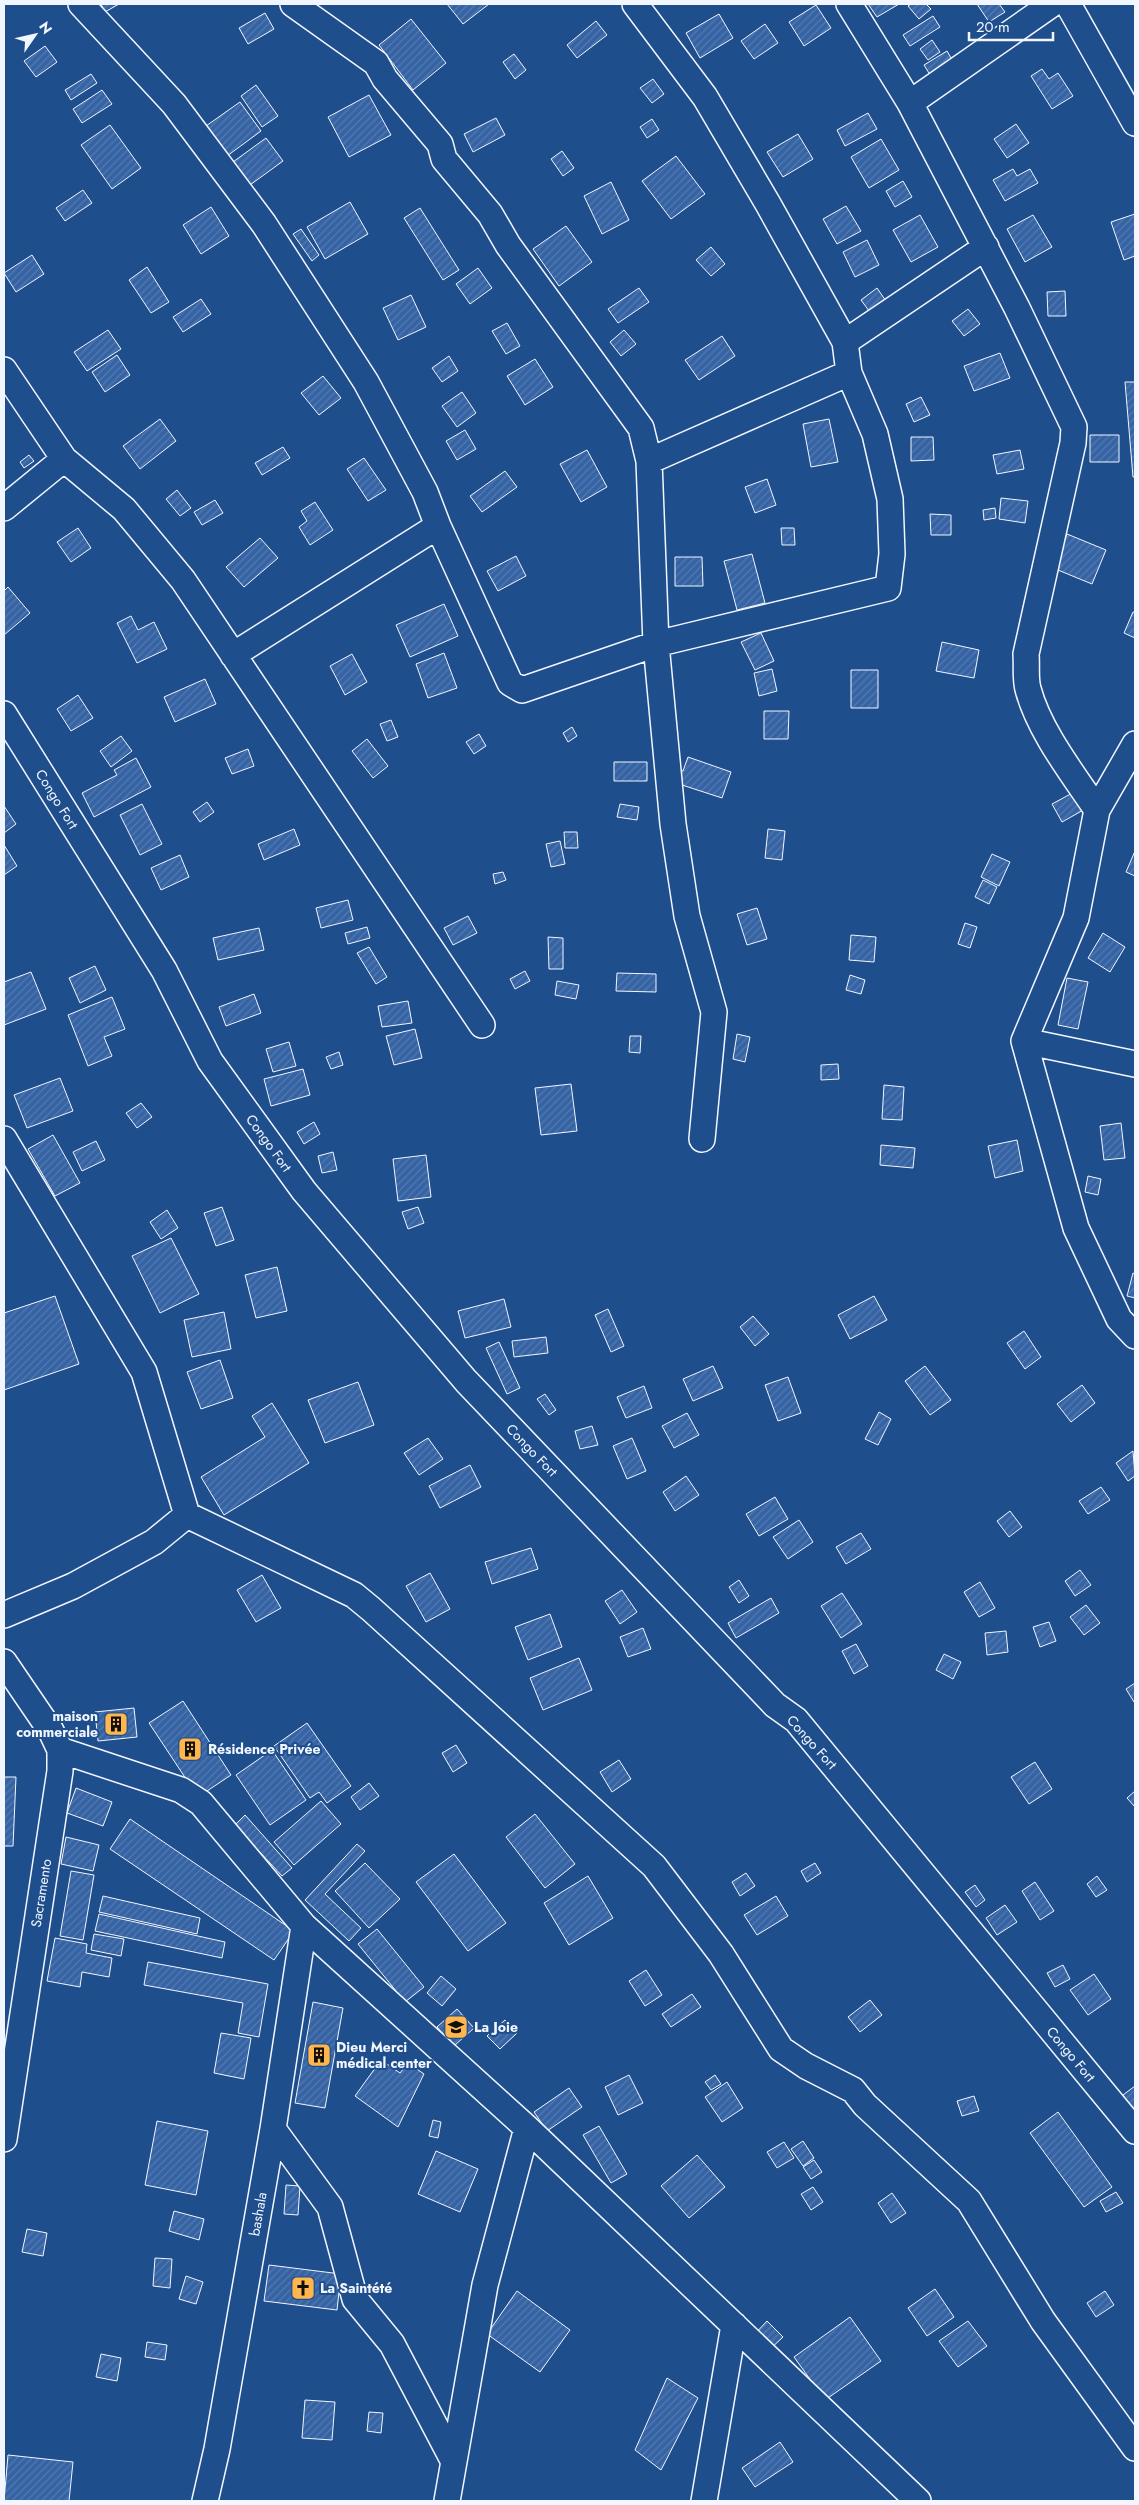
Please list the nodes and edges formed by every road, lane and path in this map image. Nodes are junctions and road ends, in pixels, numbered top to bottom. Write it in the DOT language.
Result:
graph roads {
  1 [pos="81,4"];
  2 [pos="293,4"];
  3 [pos="635,4"];
  4 [pos="849,4"];
  5 [pos="1052,4"];
  6 [pos="1068,4"];
  7 [pos="910,103"];
  8 [pos="1135,123"];
  9 [pos="986,247"];
  10 [pos="845,342"];
  11 [pos="4,370"];
  12 [pos="849,373"];
  13 [pos="64,459"];
  14 [pos="649,461"];
  15 [pos="4,508"];
  16 [pos="438,526"];
  17 [pos="656,644"];
  18 [pos="233,655"];
  19 [pos="4,714"];
  20 [pos="1135,744"];
  21 [pos="1097,810"];
  22 [pos="482,1025"];
  23 [pos="1024,1041"];
  24 [pos="1135,1064"];
  25 [pos="4,1139"];
  26 [pos="702,1139"];
  27 [pos="1135,1336"];
  28 [pos="187,1515"];
  29 [pos="4,1615"];
  30 [pos="4,1662"];
  31 [pos="60,1750"];
  32 [pos="304,1926"];
  33 [pos="526,2128"];
  34 [pos="273,2129"];
  35 [pos="1135,2131"];
  36 [pos="4,2139"];
  37 [pos="734,2325"];
  38 [pos="1135,2448"];
  39 [pos="453,2460"];
  40 [pos="205,2501"];
  41 [pos="447,2501"];
  42 [pos="704,2501"];
  43 [pos="918,2501"];
  1 -- 16 [label="street"];
  2 -- 14 [label="street"];
  3 -- 10 [label="street"];
  4 -- 7 [label="street"];
  5 -- 7 [label="street"];
  6 -- 8 [label="street"];
  7 -- 9 [label="street"];
  9 -- 10 [label="street"];
  9 -- 21 [label="street"];
  10 -- 12 [label="street"];
  11 -- 13 [label="street"];
  12 -- 14 [label="street"];
  12 -- 17 [label="street"];
  13 -- 15 [label="street"];
  13 -- 18 [label="street"];
  14 -- 17 [label="street"];
  16 -- 17 [label="street"];
  16 -- 18 [label="street"];
  17 -- 26 [label="street"];
  18 -- 22 [label="street"];
  19 -- 35 [label="street, Congo Fort"];
  20 -- 21 [label="street"];
  21 -- 23 [label="street"];
  23 -- 24 [label="street"];
  23 -- 27 [label="street"];
  25 -- 28 [label="street"];
  28 -- 29 [label="street"];
  28 -- 38 [label="street"];
  30 -- 31 [label="street, Sacramento"];
  31 -- 32 [label="street"];
  31 -- 36 [label="street, Sacramento"];
  32 -- 33 [label="street"];
  32 -- 34 [label="street, bashala"];
  33 -- 37 [label="street"];
  33 -- 39 [label="street"];
  34 -- 39 [label="street"];
  34 -- 40 [label="street, bashala"];
  37 -- 42 [label="street"];
  37 -- 43 [label="street"];
  39 -- 41 [label="street"];
}
